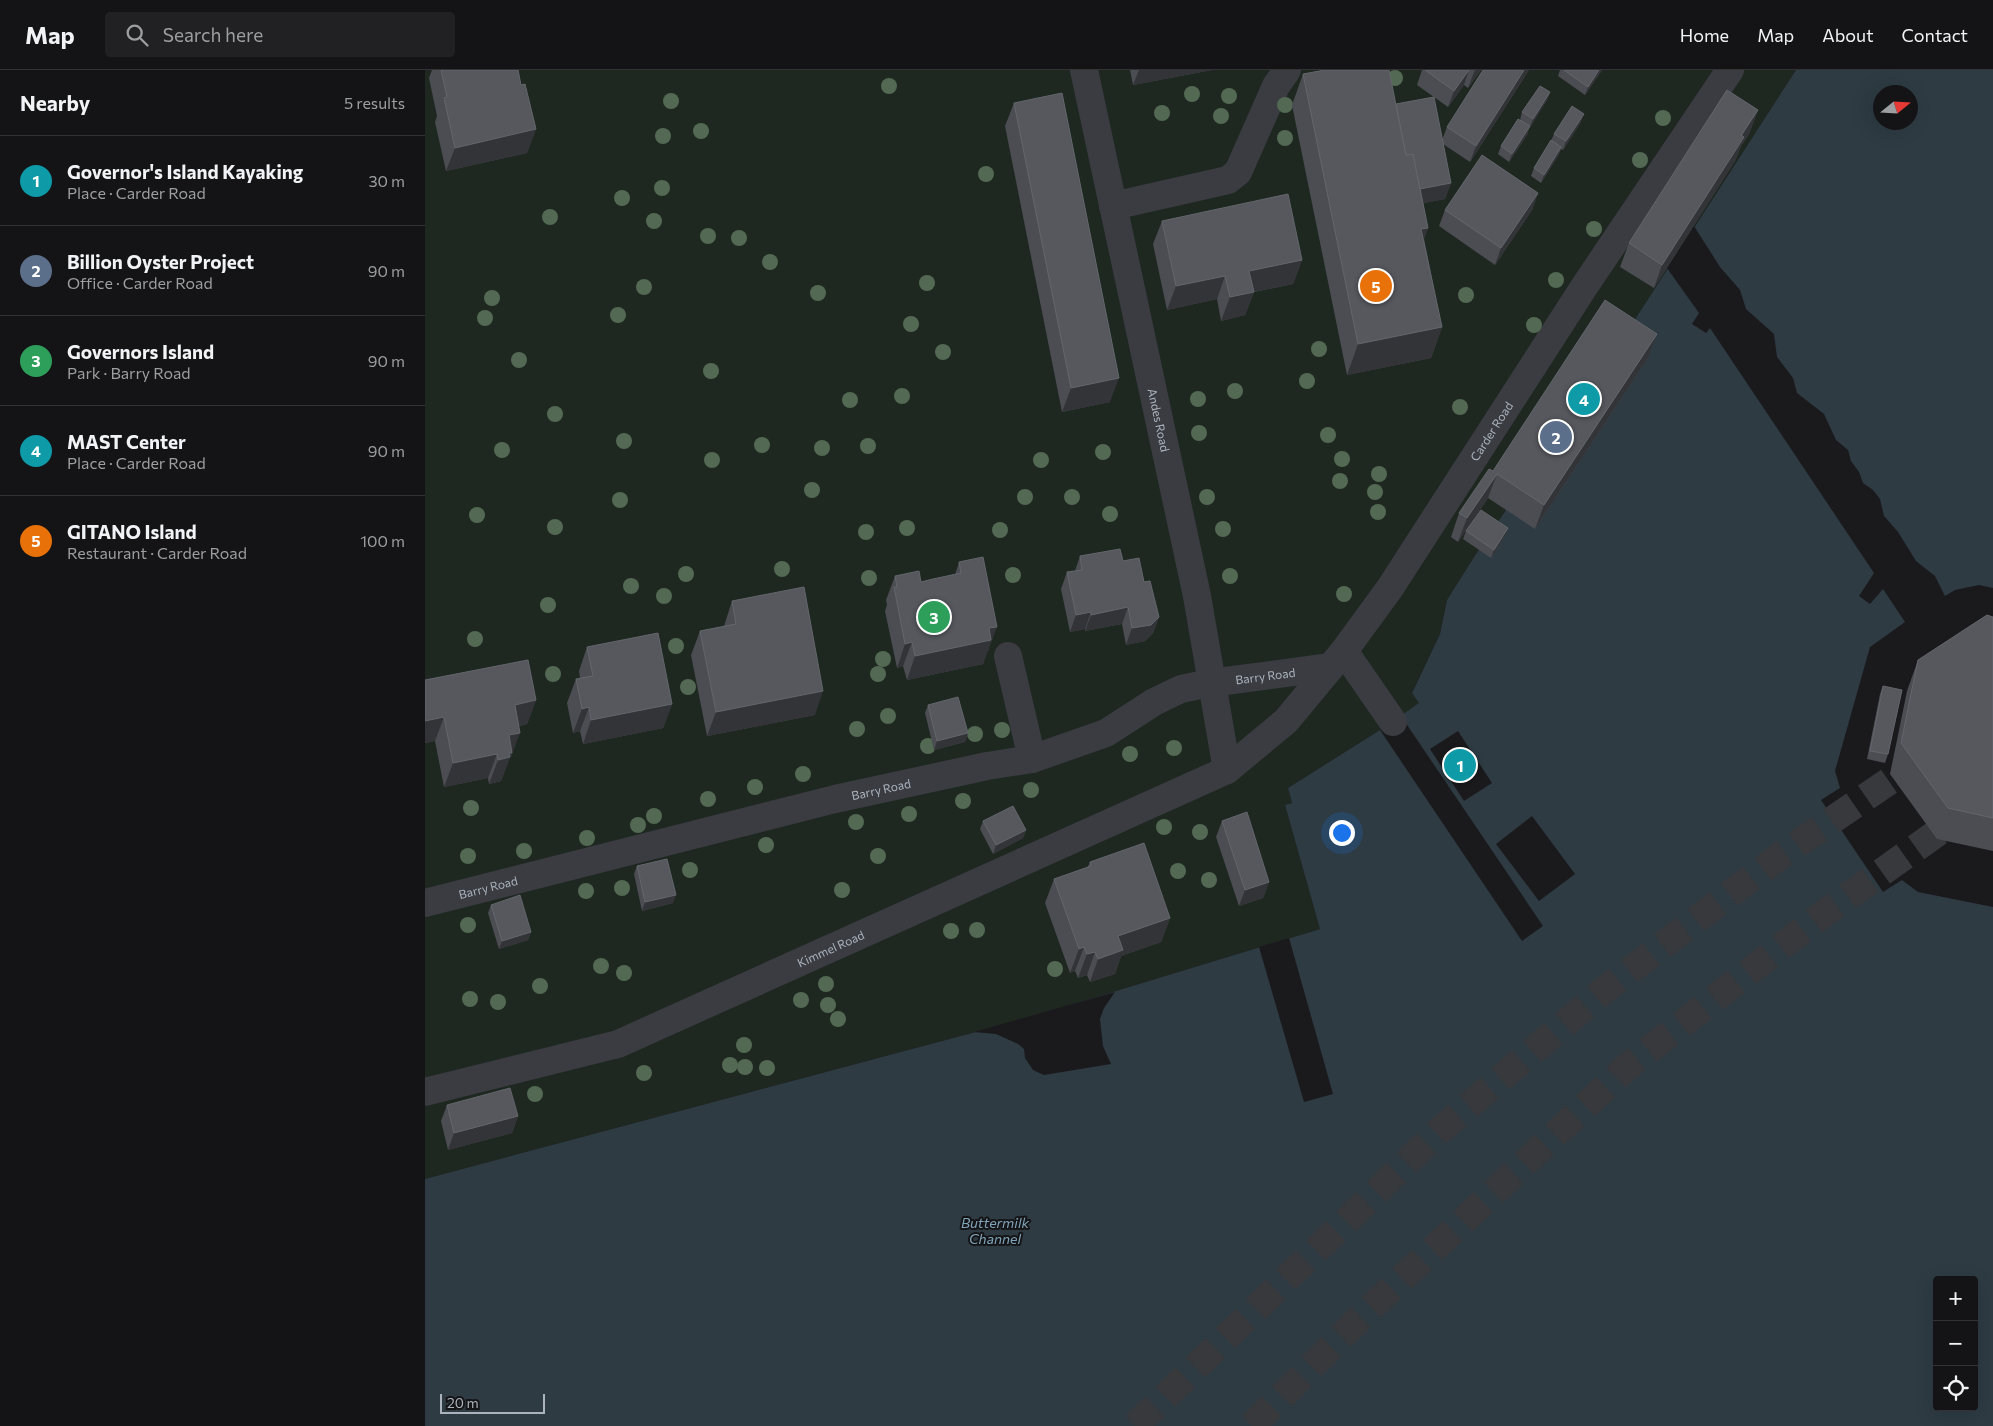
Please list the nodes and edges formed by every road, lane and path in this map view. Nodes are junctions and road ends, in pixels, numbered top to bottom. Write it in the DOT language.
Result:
graph roads {
  1 [pos="1084,70"];
  2 [pos="1287,70"];
  3 [pos="1730,70"];
  4 [pos="1113,206"];
  5 [pos="1008,656"];
  6 [pos="1337,659"];
  7 [pos="1210,683"];
  8 [pos="1393,722"];
  9 [pos="1032,759"];
  10 [pos="1227,770"];
  11 [pos="425,903"];
  12 [pos="425,1092"];
  1 -- 4 [label="street, Andes Road"];
  2 -- 4 [label="street"];
  3 -- 6 [label="street, Carder Road"];
  4 -- 7 [label="street, Andes Road"];
  5 -- 9 [label="street"];
  6 -- 7 [label="street, Barry Road"];
  6 -- 8 [label="street"];
  6 -- 10 [label="street, Carder Road"];
  7 -- 9 [label="street, Barry Road"];
  7 -- 10 [label="street, Andes Road"];
  9 -- 11 [label="street, Barry Road"];
  10 -- 12 [label="street, Kimmel Road"];
}
